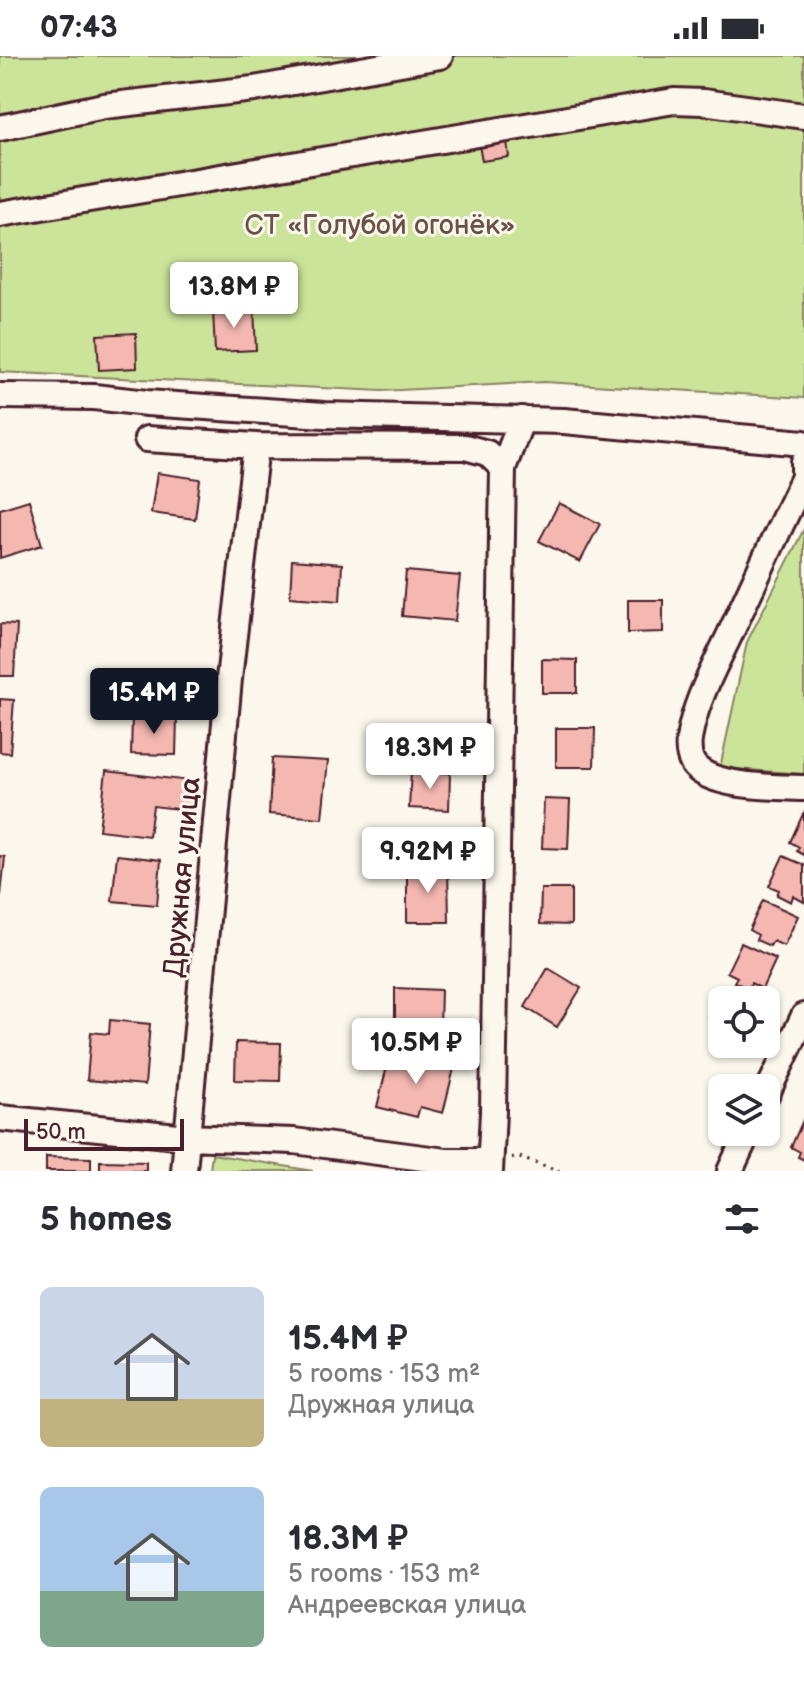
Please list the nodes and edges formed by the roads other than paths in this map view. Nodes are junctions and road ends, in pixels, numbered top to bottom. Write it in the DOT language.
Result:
graph roads {
  1 [pos="440,56"];
  2 [pos="804,116"];
  3 [pos="0,128"];
  4 [pos="0,214"];
  5 [pos="0,396"];
  6 [pos="324,415"];
  7 [pos="522,419"];
  8 [pos="147,439"];
  9 [pos="804,443"];
  10 [pos="256,446"];
  11 [pos="325,447"];
  12 [pos="804,462"];
  13 [pos="503,468"];
  14 [pos="804,477"];
  15 [pos="804,788"];
  16 [pos="804,1016"];
  17 [pos="776,1074"];
  18 [pos="0,1118"];
  19 [pos="187,1137"];
  20 [pos="742,1146"];
  21 [pos="490,1166"];
  22 [pos="184,1171"];
  23 [pos="730,1171"];
  1 -- 3 [label="street"];
  2 -- 4 [label="street"];
  5 -- 6 [label="street"];
  6 -- 7 [label="street"];
  6 -- 11 [label="street"];
  7 -- 9 [label="street"];
  7 -- 13 [label="street"];
  8 -- 10 [label="street"];
  10 -- 11 [label="street"];
  10 -- 19 [label="street, Дружная улица"];
  11 -- 13 [label="street"];
  12 -- 14 [label="street"];
  13 -- 21 [label="street"];
  14 -- 15 [label="street"];
  16 -- 17 [label="street"];
  18 -- 19 [label="street"];
  19 -- 21 [label="street"];
  19 -- 22 [label="street, Дружная улица"];
  20 -- 23 [label="street"];
}
